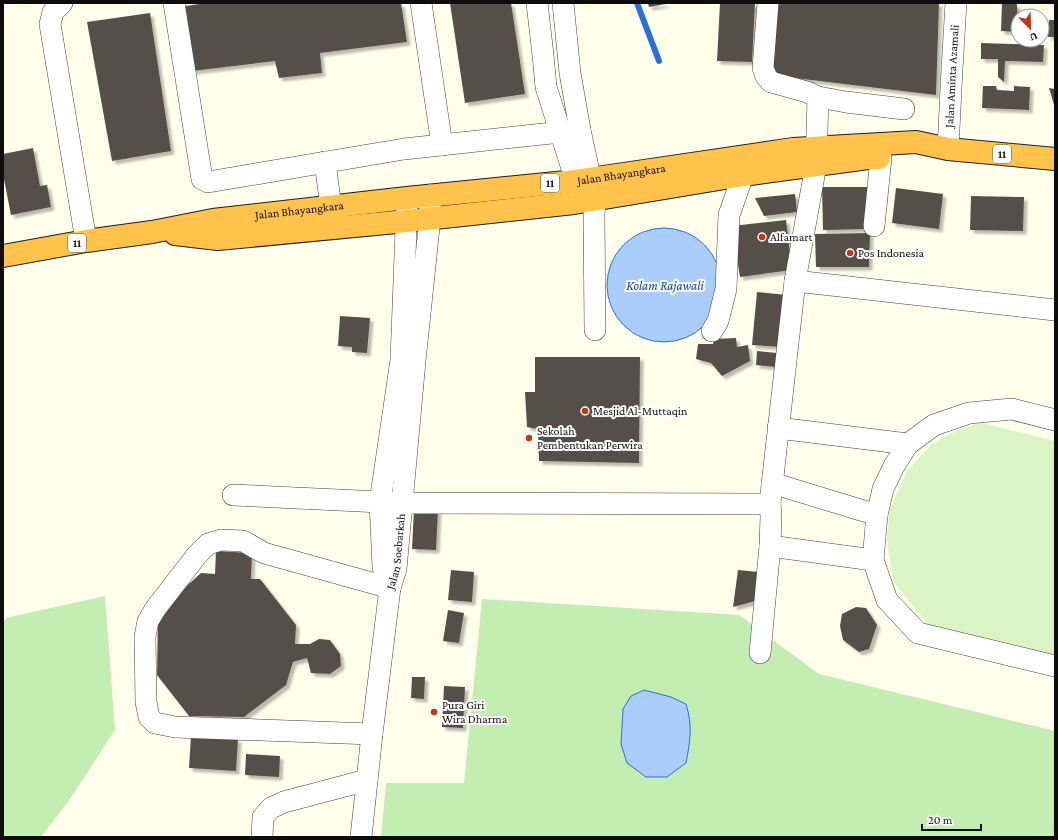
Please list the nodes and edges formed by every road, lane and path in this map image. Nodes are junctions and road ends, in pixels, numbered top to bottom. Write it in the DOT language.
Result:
graph roads {
  1 [pos="62,3"];
  2 [pos="174,3"];
  3 [pos="422,3"];
  4 [pos="537,3"];
  5 [pos="562,3"];
  6 [pos="768,3"];
  7 [pos="956,3"];
  8 [pos="818,97"];
  9 [pos="904,109"];
  10 [pos="580,130"];
  11 [pos="559,133"];
  12 [pos="442,145"];
  13 [pos="948,149"];
  14 [pos="816,156"];
  15 [pos="881,158"];
  16 [pos="1055,159"];
  17 [pos="325,162"];
  18 [pos="742,166"];
  19 [pos="583,179"];
  20 [pos="430,195"];
  21 [pos="407,198"];
  22 [pos="592,205"];
  23 [pos="331,206"];
  24 [pos="430,218"];
  25 [pos="407,221"];
  26 [pos="874,226"];
  27 [pos="333,228"];
  28 [pos="152,232"];
  29 [pos="86,241"];
  30 [pos="3,256"];
  31 [pos="795,281"];
  32 [pos="1055,310"];
  33 [pos="595,330"];
  34 [pos="712,331"];
  35 [pos="1055,420"];
  36 [pos="778,428"];
  37 [pos="908,444"];
  38 [pos="771,493"];
  39 [pos="233,495"];
  40 [pos="380,502"];
  41 [pos="402,503"];
  42 [pos="877,515"];
  43 [pos="770,546"];
  44 [pos="873,560"];
  45 [pos="390,588"];
  46 [pos="760,653"];
  47 [pos="1055,666"];
  48 [pos="372,734"];
  49 [pos="367,780"];
  50 [pos="262,837"];
  51 [pos="361,837"];
  1 -- 29 [label="street"];
  2 -- 17 [label="street"];
  3 -- 12 [label="street"];
  4 -- 11 [label="street"];
  5 -- 10 [label="street"];
  6 -- 8 [label="street"];
  7 -- 13 [label="street, Jalan Aminta Azamali"];
  8 -- 9 [label="street"];
  8 -- 14 [label="street"];
  10 -- 11 [label="street"];
  10 -- 19 [label="street"];
  11 -- 12 [label="street"];
  11 -- 19 [label="street"];
  12 -- 17 [label="street"];
  13 -- 14 [label="highway, Jalan Bhayangkara / 11"];
  13 -- 15 [label="highway, Jalan Bhayangkara / 11"];
  13 -- 16 [label="highway, Jalan Bhayangkara / 11"];
  14 -- 15 [label="highway, Jalan Bhayangkara / 11"];
  14 -- 18 [label="highway, Jalan Bhayangkara / 11"];
  14 -- 31 [label="street"];
  15 -- 26 [label="street"];
  17 -- 23 [label="street"];
  18 -- 19 [label="highway, Jalan Bhayangkara / 11"];
  18 -- 22 [label="highway, Jalan Bhayangkara / 11"];
  18 -- 34 [label="street"];
  19 -- 20 [label="highway, Jalan Bhayangkara / 11"];
  19 -- 22 [label="street"];
  20 -- 21 [label="highway, Jalan Bhayangkara / 11"];
  20 -- 24 [label="street, Jalan Soebarkah"];
  21 -- 23 [label="highway, Jalan Bhayangkara / 11"];
  21 -- 25 [label="street, Jalan Soebarkah"];
  22 -- 24 [label="highway, Jalan Bhayangkara / 11"];
  22 -- 33 [label="street"];
  23 -- 27 [label="street"];
  23 -- 28 [label="highway, Jalan Bhayangkara / 11"];
  24 -- 25 [label="highway, Jalan Bhayangkara / 11"];
  24 -- 41 [label="street, Jalan Soebarkah"];
  25 -- 27 [label="highway, Jalan Bhayangkara / 11"];
  25 -- 40 [label="street, Jalan Soebarkah"];
  27 -- 28 [label="highway, Jalan Bhayangkara / 11"];
  28 -- 29 [label="highway, Jalan Bhayangkara / 11"];
  29 -- 30 [label="highway, Jalan Bhayangkara / 11"];
  31 -- 32 [label="street"];
  31 -- 36 [label="street"];
  35 -- 37 [label="street"];
  36 -- 37 [label="street"];
  36 -- 38 [label="street"];
  37 -- 42 [label="street"];
  38 -- 41 [label="street"];
  38 -- 42 [label="street"];
  38 -- 43 [label="street"];
  39 -- 40 [label="street"];
  40 -- 41 [label="street"];
  40 -- 45 [label="street, Jalan Soebarkah"];
  41 -- 45 [label="street, Jalan Soebarkah"];
  42 -- 44 [label="street"];
  43 -- 44 [label="street"];
  43 -- 46 [label="street"];
  44 -- 47 [label="street"];
  45 -- 48 [label="street"];
  45 -- 48 [label="street"];
  48 -- 49 [label="street"];
  49 -- 50 [label="street"];
  49 -- 51 [label="street"];
}
